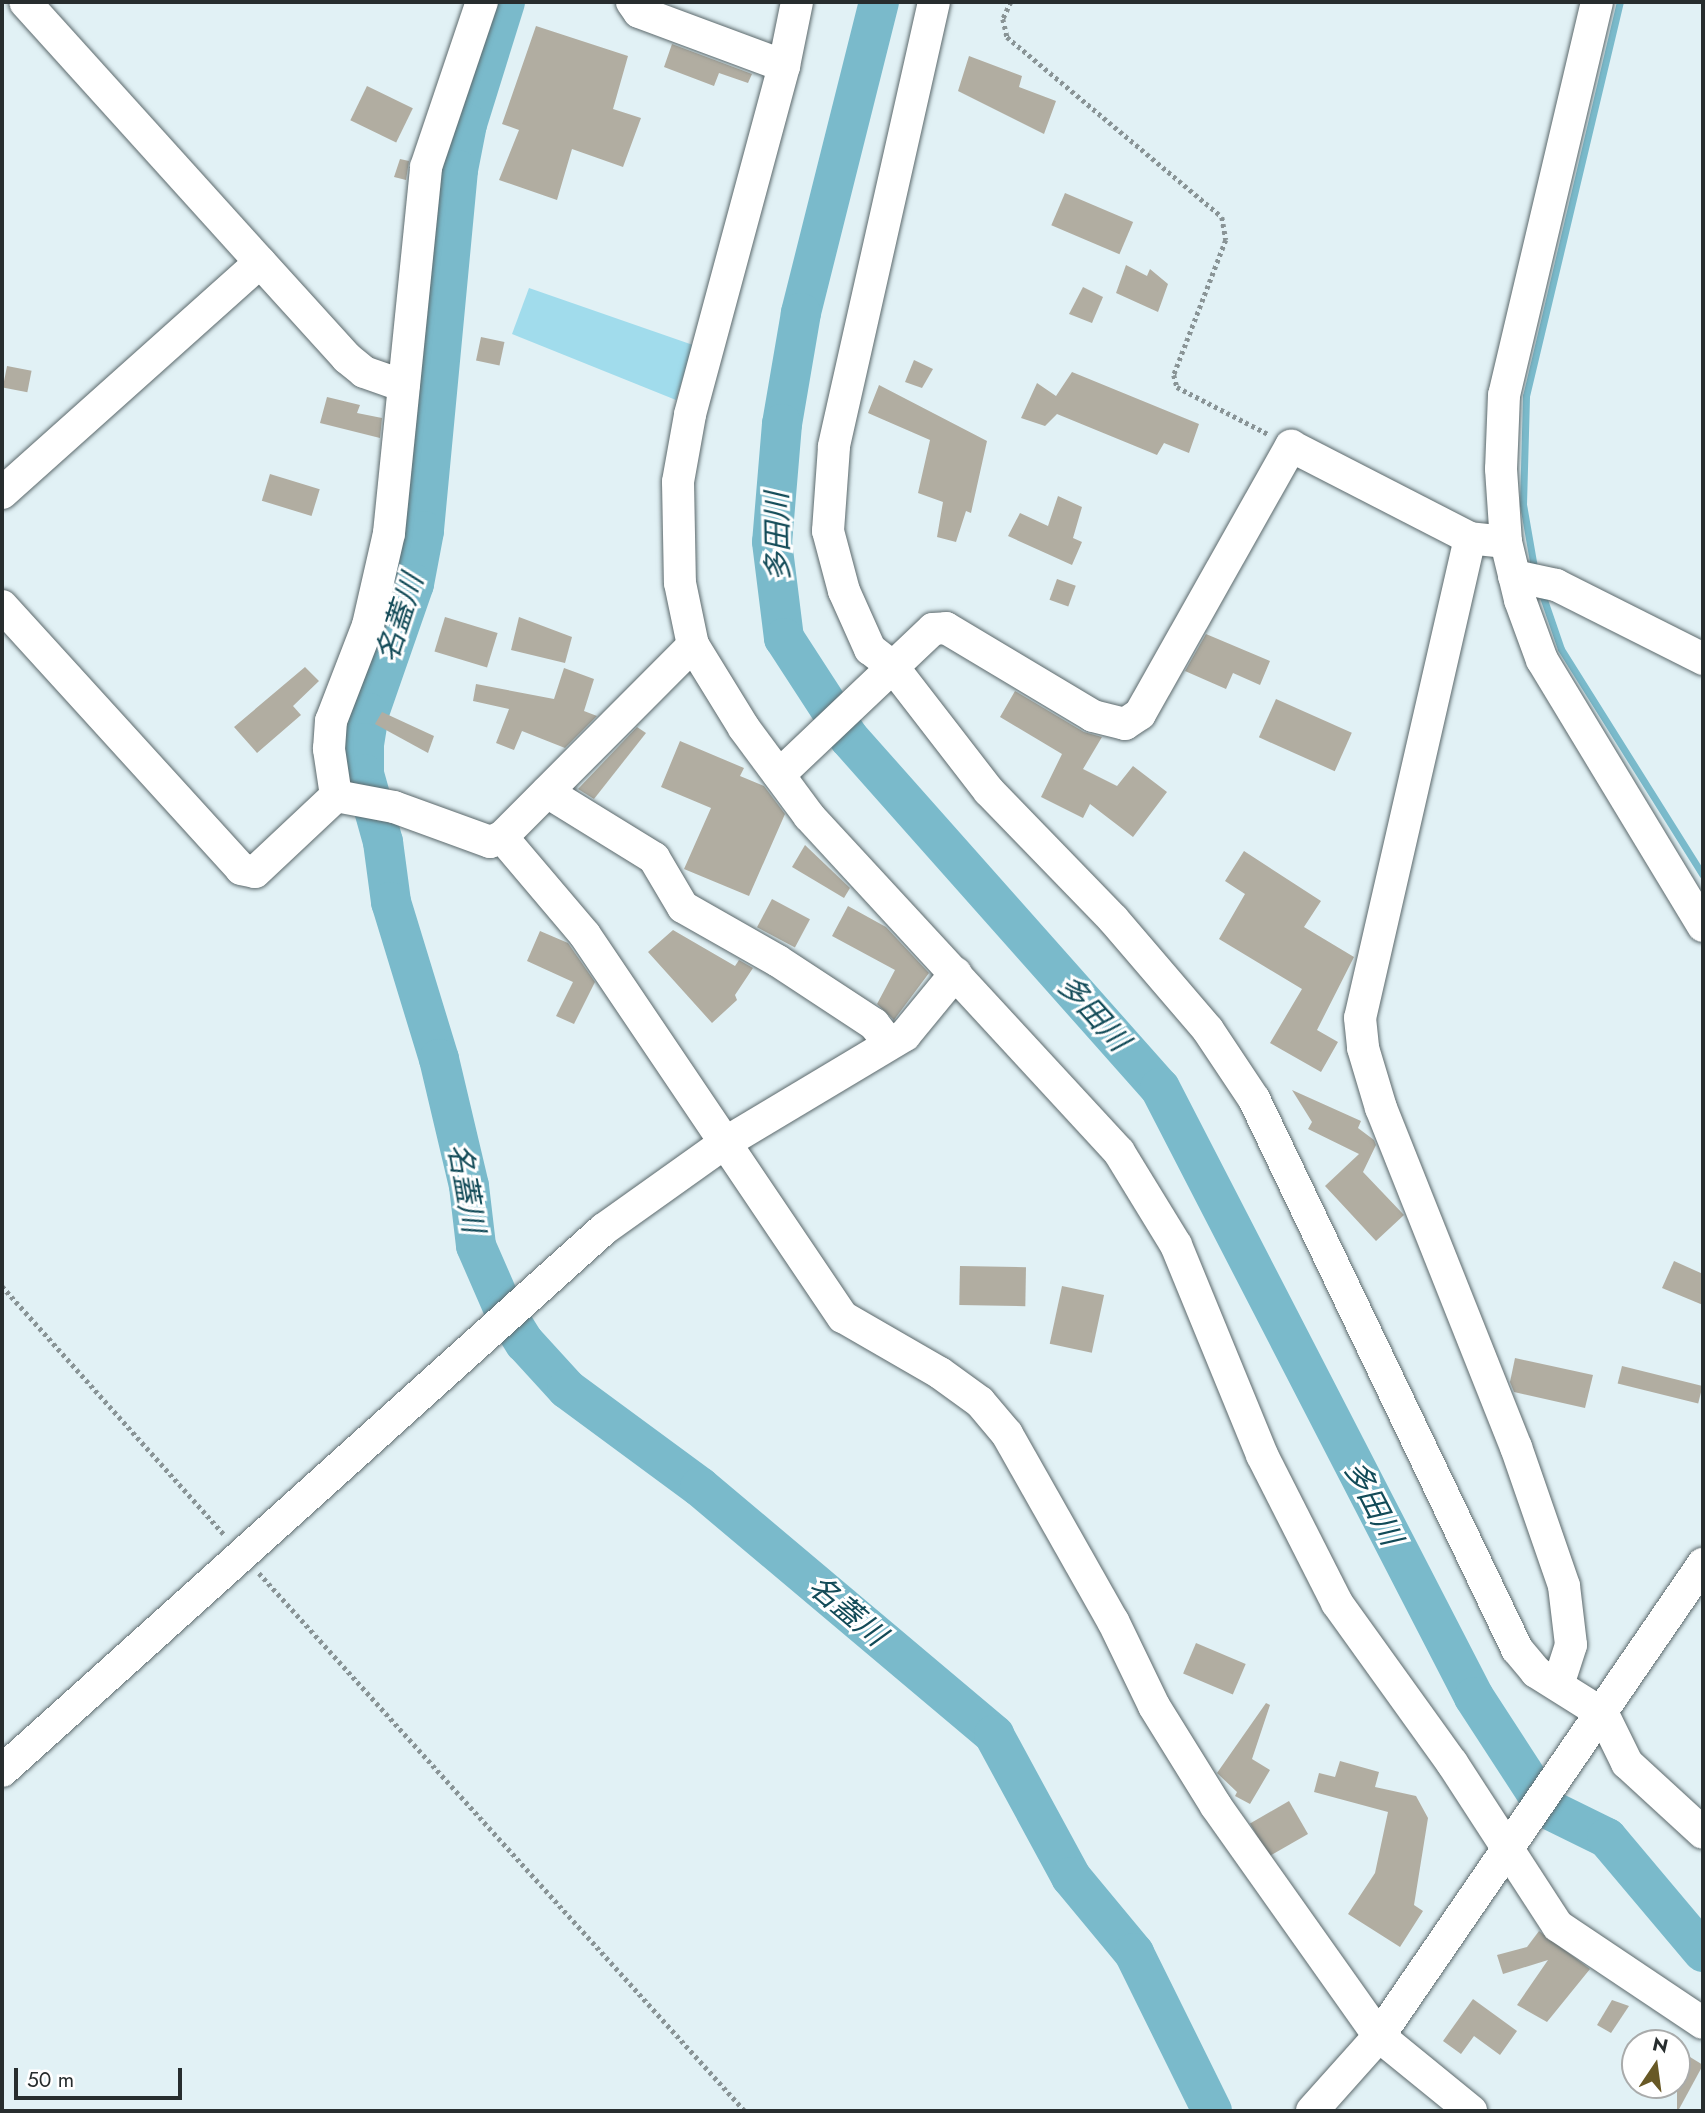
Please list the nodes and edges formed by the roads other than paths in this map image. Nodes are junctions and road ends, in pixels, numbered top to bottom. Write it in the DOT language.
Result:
graph roads {
  1 [pos="25,2"];
  2 [pos="482,2"];
  3 [pos="632,2"];
  4 [pos="797,2"];
  5 [pos="934,2"];
  6 [pos="1597,2"];
  7 [pos="784,66"];
  8 [pos="260,262"];
  9 [pos="404,386"];
  10 [pos="2,493"];
  11 [pos="1470,538"];
  12 [pos="1506,542"];
  13 [pos="1529,579"];
  14 [pos="2,606"];
  15 [pos="693,645"];
  16 [pos="1703,659"];
  17 [pos="889,671"];
  18 [pos="785,770"];
  19 [pos="547,792"];
  20 [pos="343,797"];
  21 [pos="502,836"];
  22 [pos="1703,926"];
  23 [pos="956,973"];
  24 [pos="888,1042"];
  25 [pos="723,1144"];
  26 [pos="1703,1564"];
  27 [pos="1558,1685"];
  28 [pos="1597,1722"];
  29 [pos="2,1771"];
  30 [pos="1703,1833"];
  31 [pos="1514,1842"];
  32 [pos="1703,2023"];
  33 [pos="1379,2036"];
  34 [pos="1312,2111"];
  35 [pos="1471,2111"];
  1 -- 8 [label="street"];
  2 -- 9 [label="street"];
  3 -- 7 [label="street"];
  4 -- 7 [label="street"];
  5 -- 17 [label="street"];
  6 -- 12 [label="street"];
  7 -- 15 [label="street"];
  8 -- 9 [label="street"];
  8 -- 10 [label="street"];
  9 -- 20 [label="street"];
  11 -- 12 [label="street"];
  11 -- 17 [label="street"];
  11 -- 27 [label="street"];
  12 -- 13 [label="street"];
  13 -- 16 [label="street"];
  13 -- 22 [label="street"];
  14 -- 20 [label="street"];
  15 -- 18 [label="street"];
  15 -- 19 [label="street"];
  17 -- 18 [label="street"];
  17 -- 27 [label="street"];
  18 -- 23 [label="street"];
  19 -- 21 [label="street"];
  19 -- 24 [label="street"];
  20 -- 21 [label="street"];
  21 -- 25 [label="street"];
  23 -- 24 [label="street"];
  23 -- 31 [label="street"];
  24 -- 25 [label="street"];
  25 -- 29 [label="street"];
  25 -- 33 [label="street"];
  26 -- 28 [label="street"];
  27 -- 28 [label="street"];
  28 -- 30 [label="street"];
  28 -- 31 [label="street"];
  31 -- 32 [label="street"];
  31 -- 33 [label="street"];
  33 -- 34 [label="street"];
  33 -- 35 [label="street"];
}
